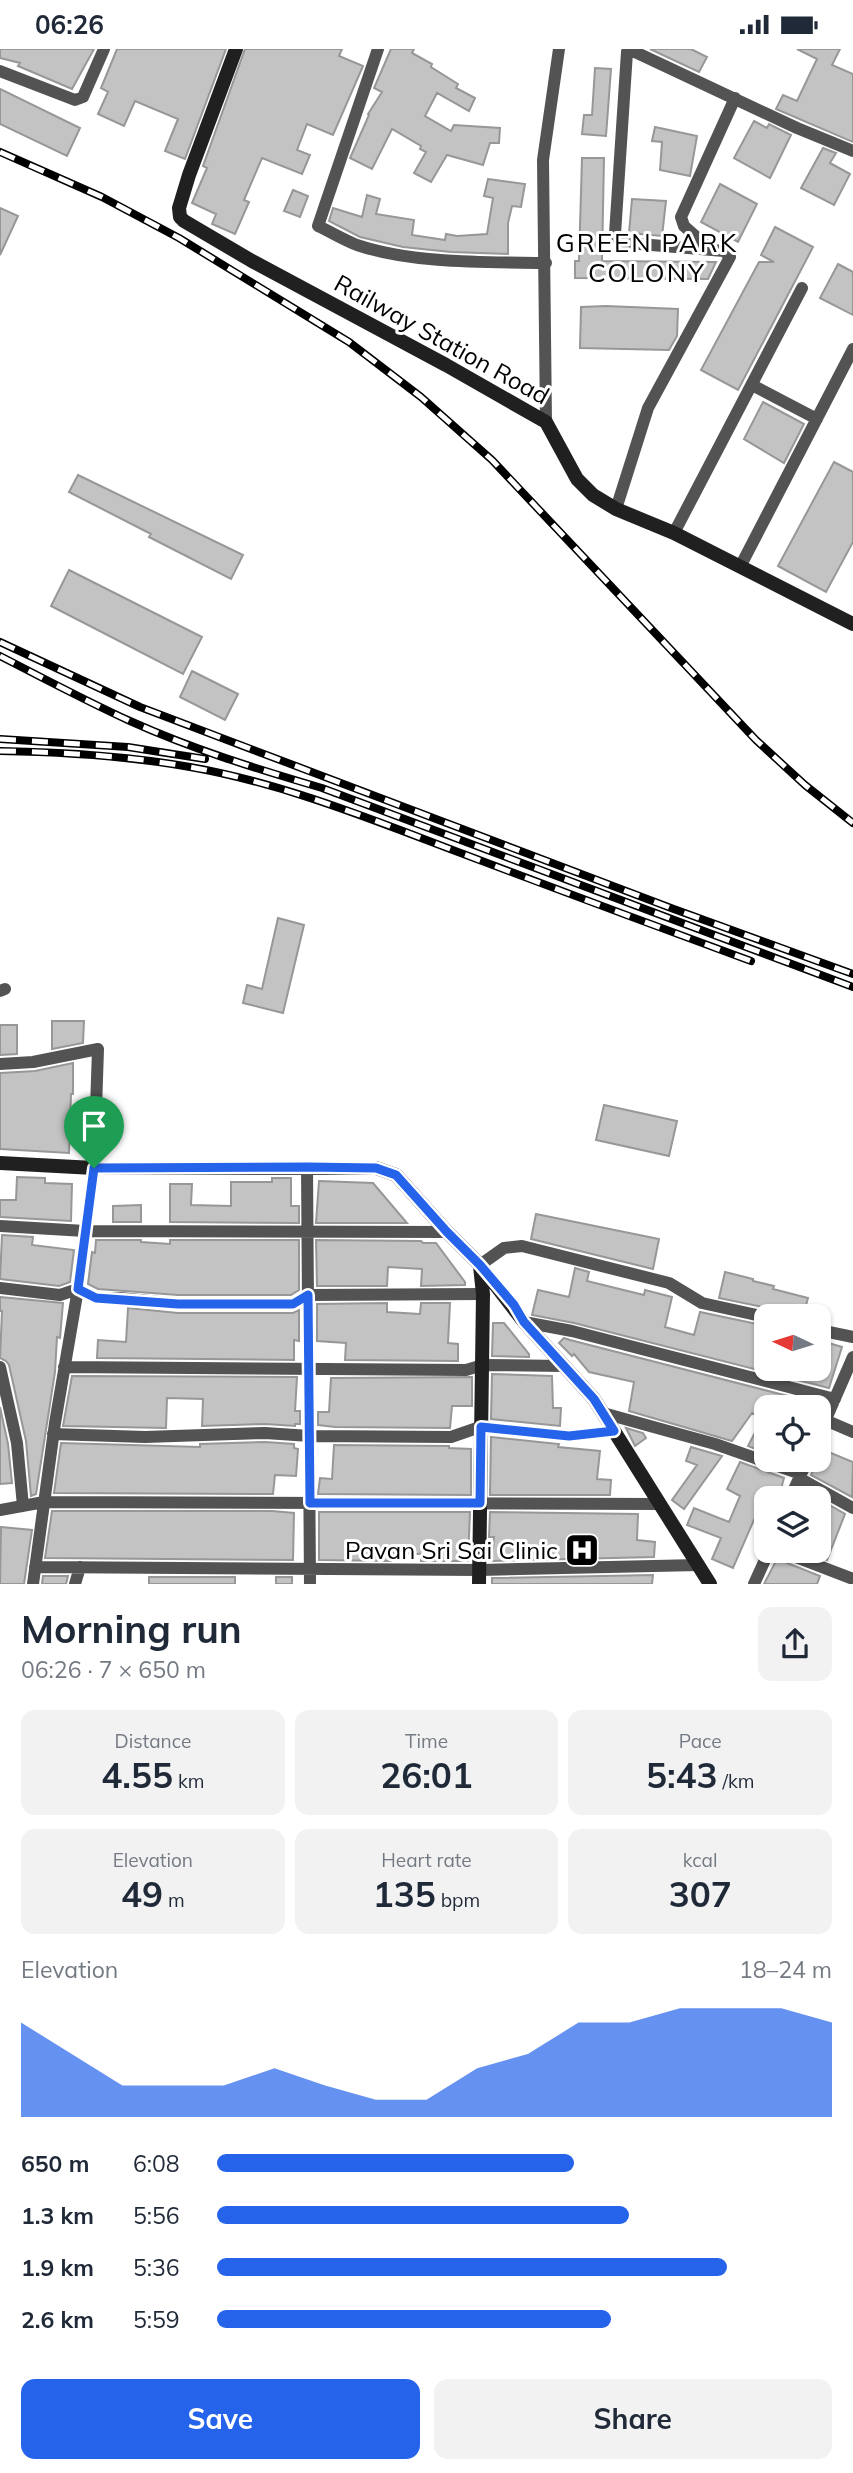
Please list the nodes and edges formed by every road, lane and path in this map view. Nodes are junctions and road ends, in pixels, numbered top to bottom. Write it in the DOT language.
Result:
graph roads {
  1 [pos="104,49"];
  2 [pos="236,49"];
  3 [pos="378,49"];
  4 [pos="559,49"];
  5 [pos="0,72"];
  6 [pos="735,98"];
  7 [pos="853,151"];
  8 [pos="711,250"];
  9 [pos="546,263"];
  10 [pos="802,288"];
  11 [pos="853,349"];
  12 [pos="751,385"];
  13 [pos="817,419"];
  14 [pos="546,422"];
  15 [pos="616,509"];
  16 [pos="674,533"];
  17 [pos="740,567"];
  18 [pos="853,624"];
  19 [pos="0,1063"];
  20 [pos="0,1163"];
  21 [pos="307,1167"];
  22 [pos="94,1168"];
  23 [pos="0,1226"];
  24 [pos="85,1231"];
  25 [pos="307,1232"];
  26 [pos="447,1232"];
  27 [pos="480,1265"];
  28 [pos="0,1288"];
  29 [pos="78,1289"];
  30 [pos="483,1294"];
  31 [pos="308,1295"];
  32 [pos="754,1314"];
  33 [pos="524,1322"];
  34 [pos="831,1332"];
  35 [pos="853,1337"];
  36 [pos="853,1357"];
  37 [pos="483,1365"];
  38 [pos="564,1366"];
  39 [pos="0,1367"];
  40 [pos="64,1367"];
  41 [pos="308,1368"];
  42 [pos="835,1399"];
  43 [pos="831,1407"];
  44 [pos="603,1413"];
  45 [pos="6,1420"];
  46 [pos="831,1423"];
  47 [pos="481,1427"];
  48 [pos="614,1431"];
  49 [pos="853,1432"];
  50 [pos="53,1434"];
  51 [pos="310,1436"];
  52 [pos="802,1472"];
  53 [pos="800,1476"];
  54 [pos="795,1486"];
  55 [pos="44,1502"];
  56 [pos="310,1503"];
  57 [pos="480,1503"];
  58 [pos="658,1504"];
  59 [pos="23,1506"];
  60 [pos="853,1508"];
  61 [pos="0,1510"];
  62 [pos="764,1563"];
  63 [pos="811,1563"];
  64 [pos="699,1565"];
  65 [pos="34,1567"];
  66 [pos="80,1567"];
  67 [pos="310,1569"];
  68 [pos="480,1577"];
  69 [pos="853,1579"];
  70 [pos="33,1584"];
  71 [pos="75,1584"];
  72 [pos="310,1584"];
  73 [pos="710,1584"];
  74 [pos="754,1584"];
  1 -- 5 [label="street"];
  2 -- 14 [label="street, Railway Station Road"];
  3 -- 9 [label="street"];
  4 -- 9 [label="street"];
  6 -- 7 [label="street"];
  6 -- 8 [label="street"];
  6 -- 8 [label="street"];
  8 -- 15 [label="street"];
  9 -- 14 [label="street"];
  10 -- 12 [label="street"];
  11 -- 13 [label="street"];
  12 -- 13 [label="street"];
  12 -- 16 [label="street"];
  13 -- 17 [label="street"];
  14 -- 15 [label="street, Railway Station Road"];
  15 -- 16 [label="street, Railway Station Road"];
  16 -- 17 [label="street, Railway Station Road"];
  17 -- 18 [label="street, Railway Station Road"];
  19 -- 22 [label="street"];
  20 -- 22 [label="street"];
  21 -- 22 [label="street"];
  21 -- 25 [label="street"];
  21 -- 26 [label="street"];
  22 -- 24 [label="street"];
  23 -- 24 [label="street"];
  24 -- 25 [label="street"];
  24 -- 29 [label="street"];
  25 -- 26 [label="street"];
  25 -- 31 [label="street"];
  26 -- 27 [label="street"];
  27 -- 30 [label="street"];
  27 -- 32 [label="street"];
  27 -- 33 [label="street"];
  28 -- 29 [label="street"];
  29 -- 31 [label="street"];
  29 -- 40 [label="street"];
  30 -- 31 [label="street"];
  30 -- 37 [label="street"];
  31 -- 41 [label="street"];
  33 -- 38 [label="street"];
  33 -- 42 [label="street"];
  34 -- 35 [label="street"];
  36 -- 42 [label="street"];
  37 -- 38 [label="street"];
  37 -- 41 [label="street"];
  37 -- 47 [label="street"];
  38 -- 44 [label="street"];
  39 -- 45 [label="street"];
  40 -- 41 [label="street"];
  40 -- 50 [label="street"];
  41 -- 51 [label="street"];
  42 -- 43 [label="street"];
  44 -- 48 [label="street"];
  44 -- 53 [label="street"];
  45 -- 59 [label="street"];
  46 -- 49 [label="street"];
  47 -- 48 [label="street"];
  47 -- 51 [label="street"];
  47 -- 57 [label="street"];
  48 -- 58 [label="street"];
  50 -- 51 [label="street"];
  50 -- 55 [label="street"];
  51 -- 56 [label="street"];
  52 -- 53 [label="street"];
  53 -- 54 [label="street"];
  53 -- 60 [label="street"];
  55 -- 56 [label="street"];
  55 -- 59 [label="street"];
  55 -- 65 [label="street"];
  56 -- 57 [label="street"];
  56 -- 67 [label="street"];
  57 -- 58 [label="street"];
  57 -- 68 [label="street"];
  58 -- 64 [label="street"];
  59 -- 61 [label="street"];
  62 -- 74 [label="street"];
  63 -- 69 [label="street"];
  64 -- 68 [label="street"];
  64 -- 73 [label="street"];
  65 -- 66 [label="street"];
  65 -- 70 [label="street"];
  66 -- 67 [label="street"];
  66 -- 71 [label="street"];
  67 -- 68 [label="street"];
  67 -- 72 [label="street"];
}
